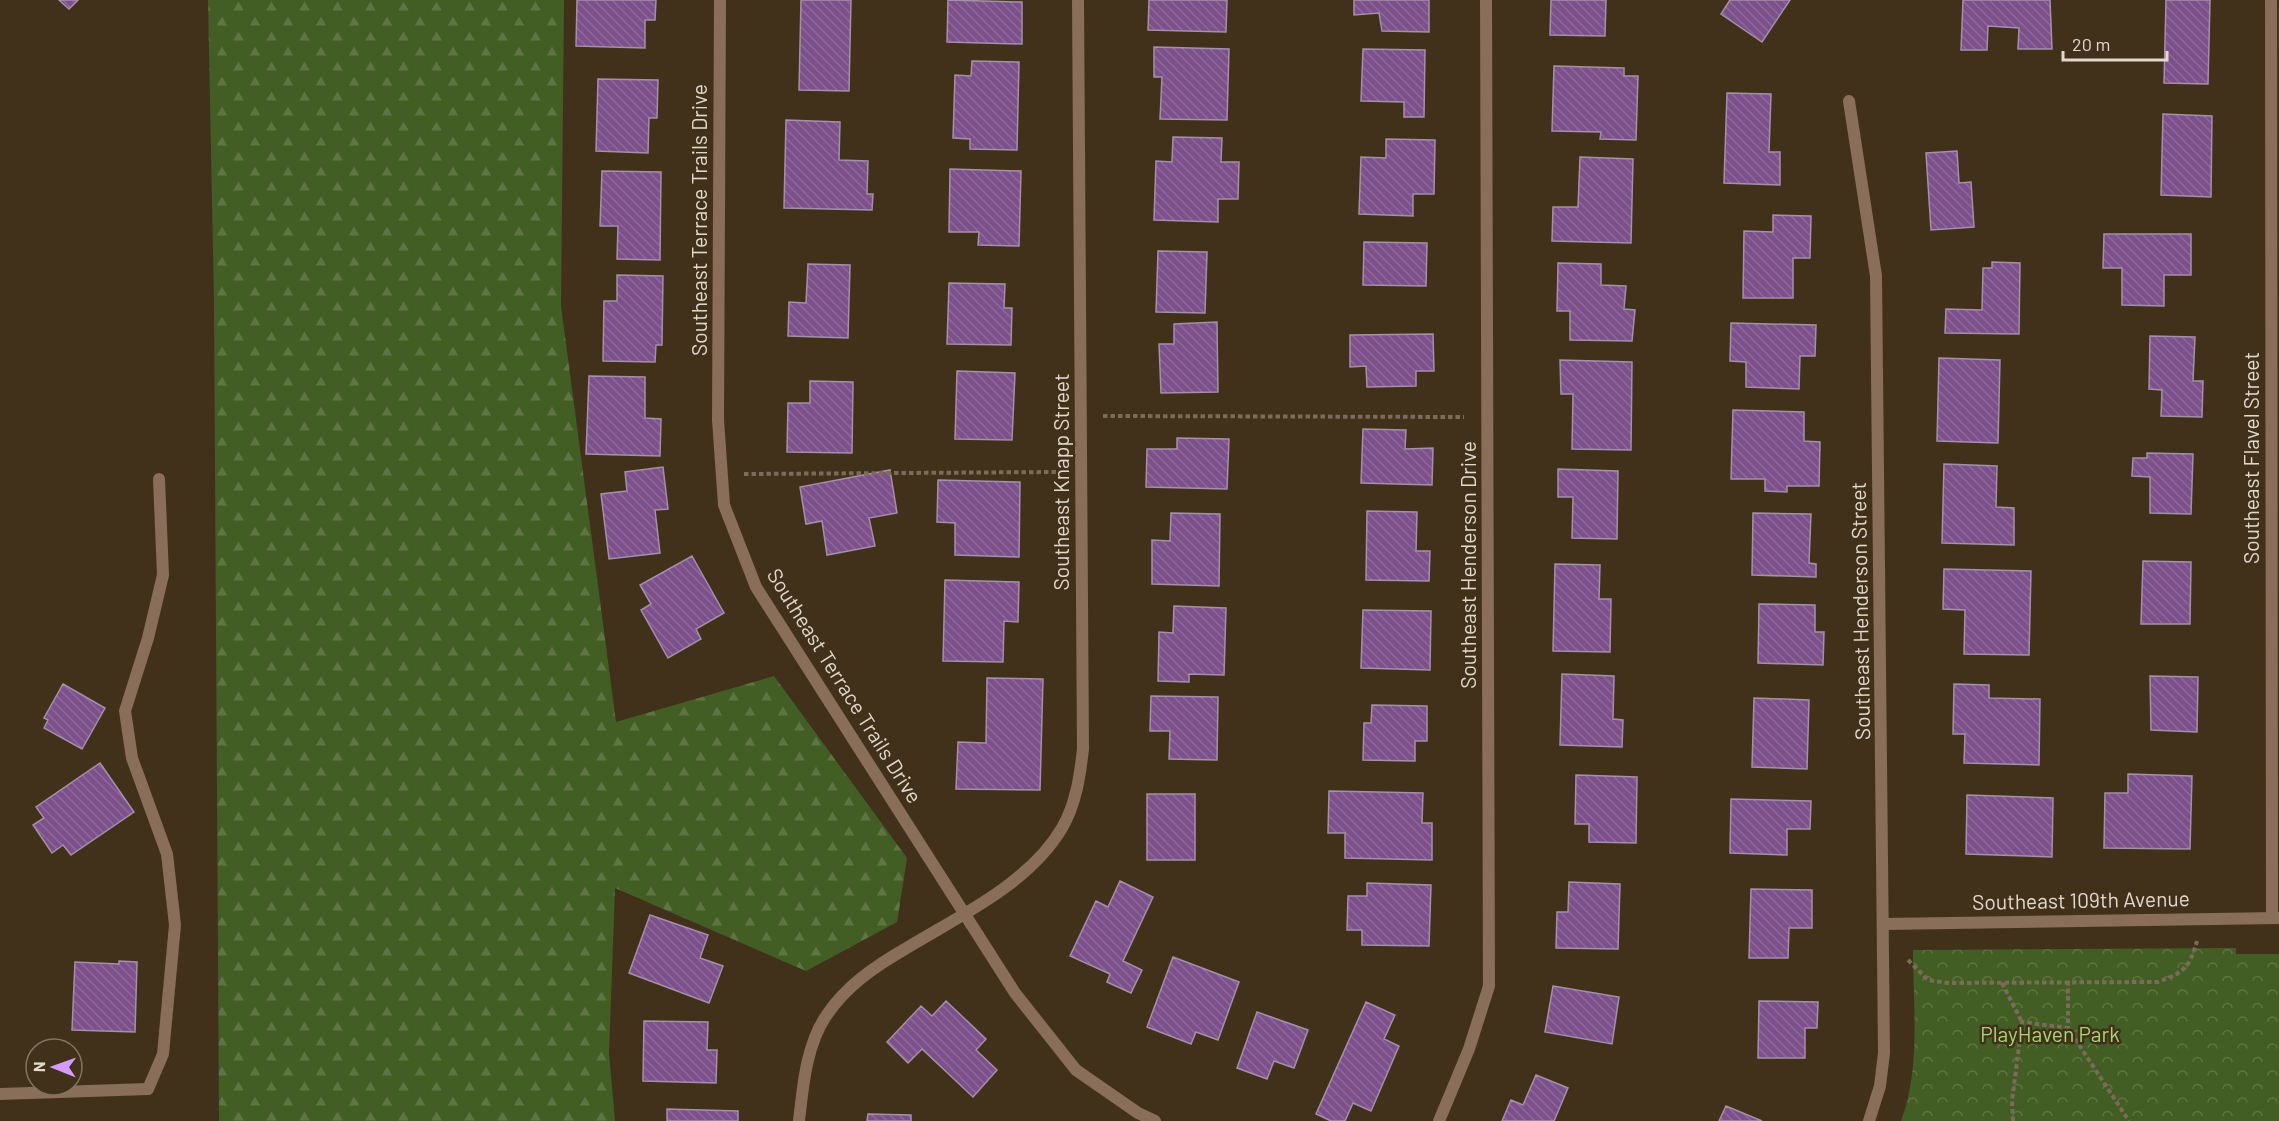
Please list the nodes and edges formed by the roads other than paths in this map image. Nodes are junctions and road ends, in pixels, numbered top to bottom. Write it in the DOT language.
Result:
graph roads {
  1 [pos="720,0"];
  2 [pos="1078,0"];
  3 [pos="1486,0"];
  4 [pos="2271,0"];
  5 [pos="2276,71"];
  6 [pos="1849,101"];
  7 [pos="159,479"];
  8 [pos="2275,546"];
  9 [pos="964,913"];
  10 [pos="2276,917"];
  11 [pos="1884,924"];
  12 [pos="0,1094"];
  13 [pos="799,1121"];
  14 [pos="1155,1121"];
  15 [pos="1439,1121"];
  16 [pos="1869,1121"];
  1 -- 9 [label="street, Southeast Terrace Trails Drive"];
  2 -- 9 [label="street, Southeast Knapp Street"];
  3 -- 15 [label="street, Southeast Henderson Drive"];
  4 -- 5 [label="street, Southeast Flavel Street"];
  5 -- 8 [label="street, Southeast Flavel Street"];
  6 -- 11 [label="street, Southeast Henderson Street"];
  7 -- 12 [label="street"];
  8 -- 10 [label="street, Southeast Flavel Street"];
  9 -- 13 [label="street, Southeast Knapp Street"];
  9 -- 14 [label="street, Southeast Terrace Trails Drive"];
  10 -- 11 [label="street, Southeast 109th Avenue"];
  11 -- 16 [label="street, Southeast Henderson Street"];
}
